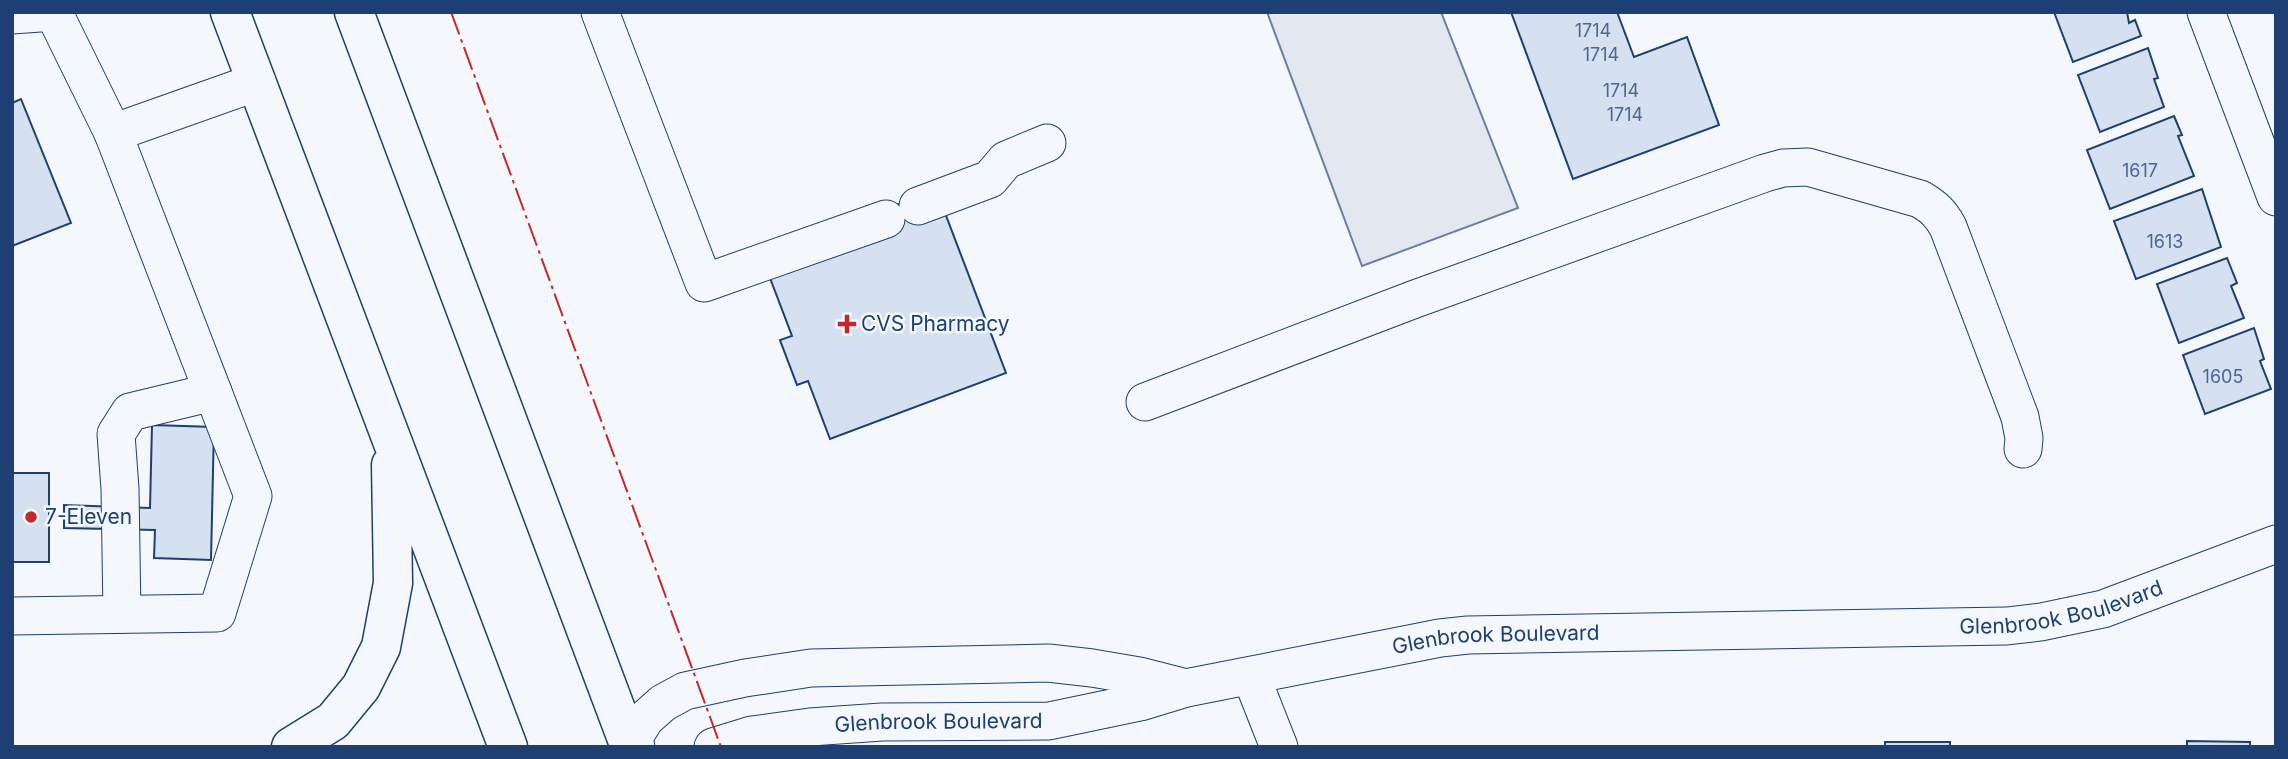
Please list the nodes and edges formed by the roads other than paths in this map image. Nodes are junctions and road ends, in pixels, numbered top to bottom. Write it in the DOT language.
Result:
graph roads {
  1 [pos="230,12"];
  2 [pos="354,12"];
  3 [pos="600,12"];
  4 [pos="2206,12"];
  5 [pos="54,13"];
  6 [pos="12,15"];
  7 [pos="257,82"];
  8 [pos="113,133"];
  9 [pos="1047,143"];
  10 [pos="2276,197"];
  11 [pos="213,392"];
  12 [pos="1145,402"];
  13 [pos="390,439"];
  14 [pos="2023,449"];
  15 [pos="2276,544"];
  16 [pos="122,614"];
  17 [pos="12,616"];
  18 [pos="1251,676"];
  19 [pos="1185,688"];
  20 [pos="632,746"];
  21 [pos="291,747"];
  22 [pos="508,747"];
  23 [pos="713,747"];
  24 [pos="1279,747"];
  1 -- 7 [label="highway"];
  2 -- 20 [label="highway"];
  3 -- 9 [label="street"];
  4 -- 10 [label="street"];
  5 -- 6 [label="street"];
  5 -- 8 [label="street"];
  7 -- 8 [label="street"];
  7 -- 13 [label="highway"];
  8 -- 11 [label="street"];
  11 -- 16 [label="street"];
  11 -- 16 [label="street"];
  12 -- 14 [label="street"];
  13 -- 21 [label="highway"];
  13 -- 22 [label="highway"];
  15 -- 18 [label="street, Glenbrook Boulevard"];
  16 -- 17 [label="street"];
  18 -- 19 [label="street, Glenbrook Boulevard"];
  18 -- 24 [label="street"];
  19 -- 20 [label="street"];
  19 -- 23 [label="street, Glenbrook Boulevard"];
}
